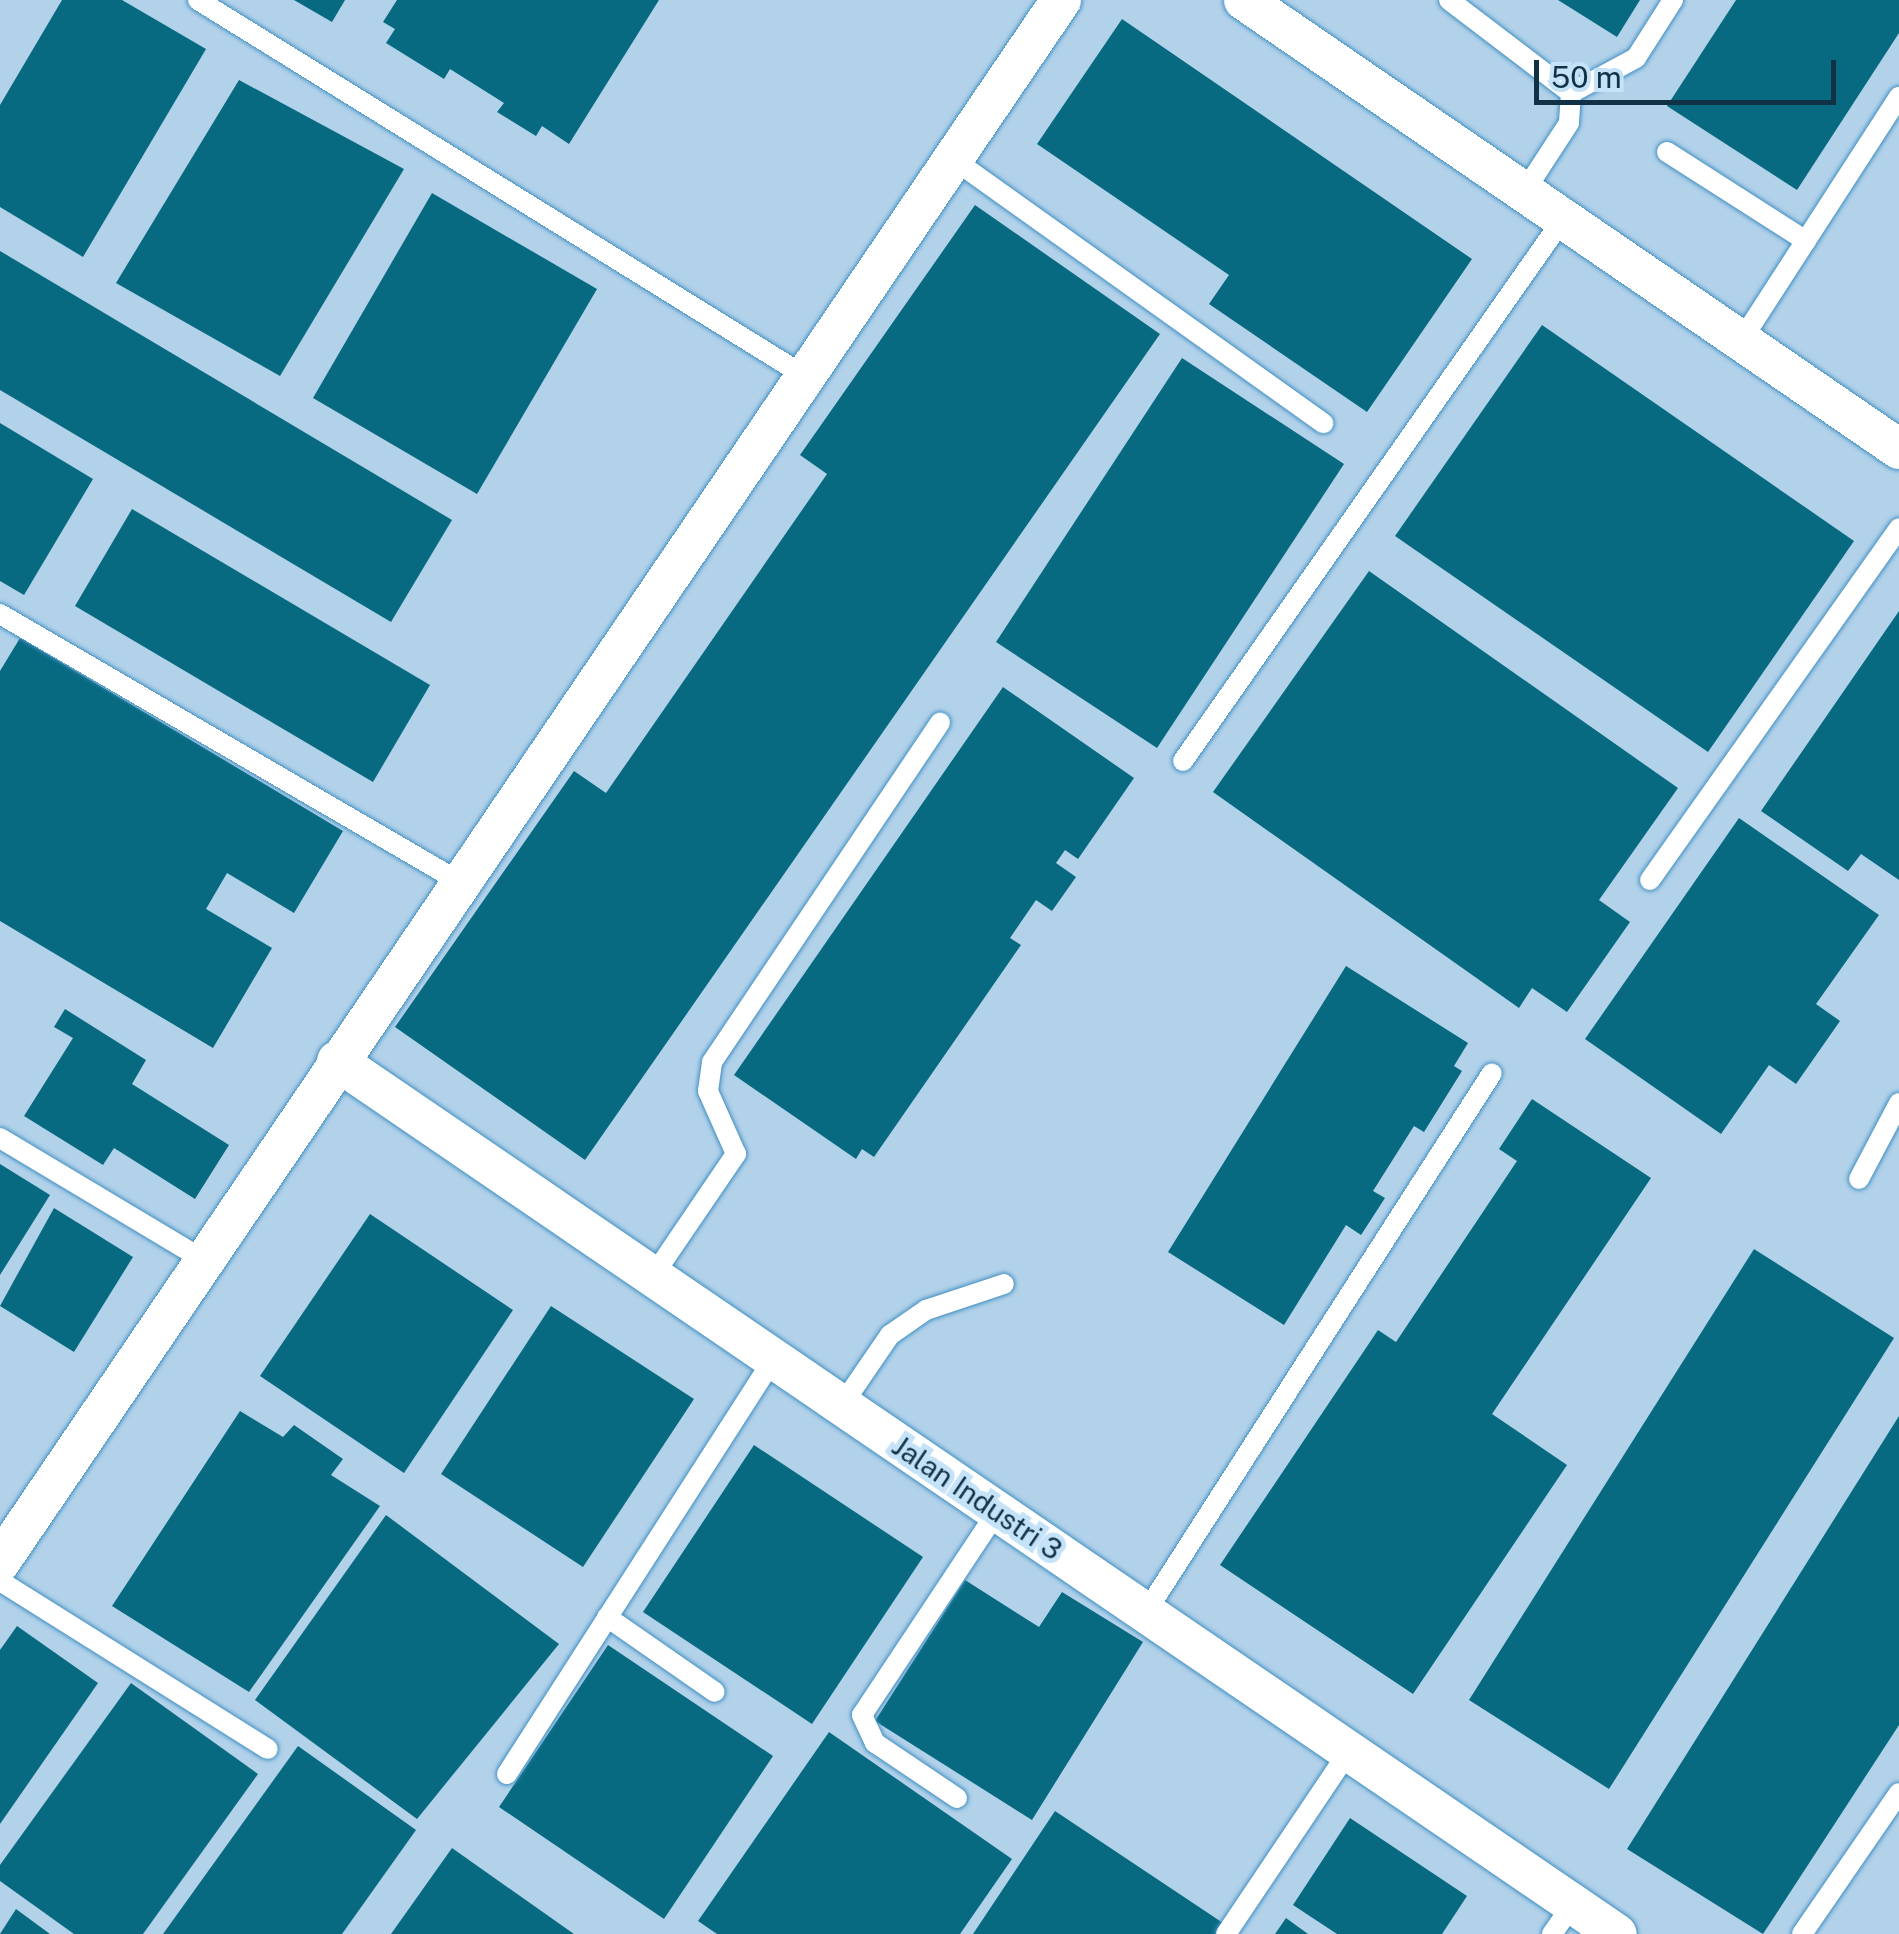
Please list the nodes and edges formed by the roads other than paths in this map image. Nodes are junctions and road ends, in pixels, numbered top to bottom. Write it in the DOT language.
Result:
graph roads {
  1 [pos="198,0"];
  2 [pos="1061,0"];
  3 [pos="1244,0"];
  4 [pos="1449,0"];
  5 [pos="1673,0"];
  6 [pos="1571,94"];
  7 [pos="1899,97"];
  8 [pos="1667,152"];
  9 [pos="953,159"];
  10 [pos="1524,192"];
  11 [pos="1563,220"];
  12 [pos="1806,241"];
  13 [pos="1741,341"];
  14 [pos="805,376"];
  15 [pos="1323,423"];
  16 [pos="1899,450"];
  17 [pos="1899,528"];
  18 [pos="0,614"];
  19 [pos="940,723"];
  20 [pos="1184,760"];
  21 [pos="1650,880"];
  22 [pos="460,882"];
  23 [pos="338,1061"];
  24 [pos="1492,1073"];
  25 [pos="1899,1103"];
  26 [pos="0,1138"];
  27 [pos="1858,1180"];
  28 [pos="204,1260"];
  29 [pos="653,1276"];
  30 [pos="1004,1284"];
  31 [pos="774,1359"];
  32 [pos="842,1405"];
  33 [pos="998,1512"];
  34 [pos="0,1562"];
  35 [pos="0,1582"];
  36 [pos="1146,1612"];
  37 [pos="607,1618"];
  38 [pos="716,1692"];
  39 [pos="268,1750"];
  40 [pos="1348,1751"];
  41 [pos="506,1774"];
  42 [pos="1899,1793"];
  43 [pos="957,1798"];
  44 [pos="1563,1919"];
  45 [pos="1226,1934"];
  46 [pos="1617,1934"];
  47 [pos="1802,1934"];
  1 -- 14 [label="lane"];
  2 -- 9 [label="street"];
  3 -- 10 [label="street"];
  4 -- 6 [label="lane"];
  5 -- 6 [label="lane"];
  6 -- 10 [label="lane"];
  7 -- 12 [label="lane"];
  8 -- 12 [label="lane"];
  9 -- 14 [label="street"];
  9 -- 15 [label="lane"];
  10 -- 11 [label="street"];
  11 -- 13 [label="street"];
  11 -- 20 [label="lane"];
  12 -- 13 [label="lane"];
  13 -- 16 [label="street"];
  14 -- 22 [label="street"];
  17 -- 21 [label="lane"];
  18 -- 22 [label="lane"];
  19 -- 29 [label="lane"];
  22 -- 23 [label="street"];
  23 -- 28 [label="street"];
  23 -- 29 [label="street, Jalan Industri 3"];
  24 -- 36 [label="lane"];
  25 -- 27 [label="lane"];
  26 -- 28 [label="lane"];
  28 -- 34 [label="street"];
  29 -- 31 [label="street, Jalan Industri 3"];
  30 -- 32 [label="lane"];
  31 -- 32 [label="street, Jalan Industri 3"];
  31 -- 37 [label="lane"];
  32 -- 33 [label="street, Jalan Industri 3"];
  33 -- 36 [label="street, Jalan Industri 3"];
  33 -- 43 [label="lane"];
  35 -- 39 [label="lane"];
  36 -- 40 [label="street, Jalan Industri 3"];
  37 -- 38 [label="lane"];
  37 -- 41 [label="lane"];
  40 -- 44 [label="street, Jalan Industri 3"];
  40 -- 45 [label="lane"];
  42 -- 47 [label="lane"];
  44 -- 46 [label="street, Jalan Industri 3"];
}
